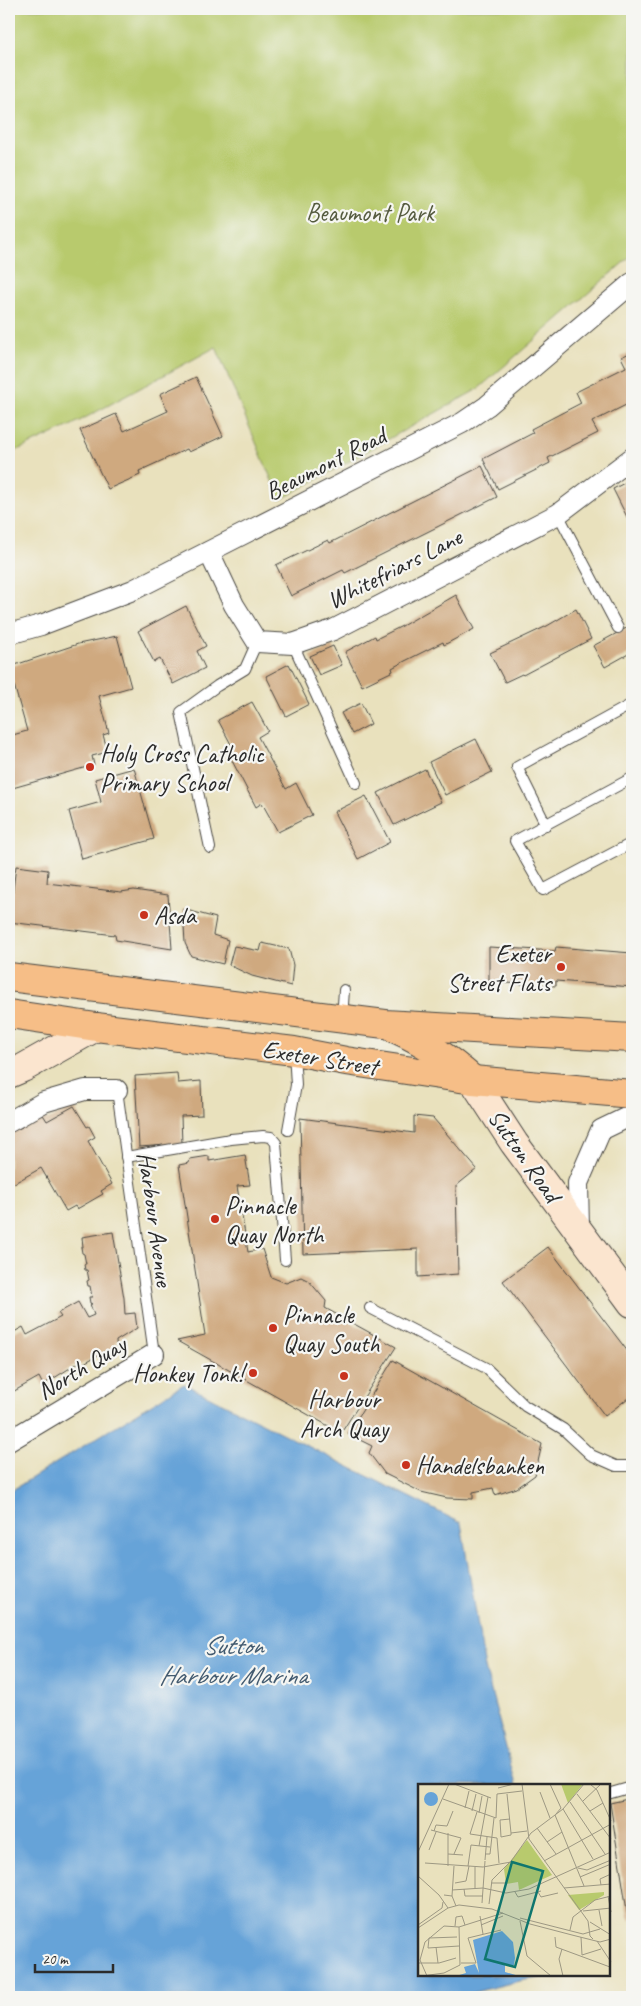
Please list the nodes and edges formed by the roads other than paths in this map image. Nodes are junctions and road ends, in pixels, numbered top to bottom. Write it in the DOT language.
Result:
graph roads {
  1 [pos="632,283"];
  2 [pos="632,458"];
  3 [pos="558,514"];
  4 [pos="209,552"];
  5 [pos="618,628"];
  6 [pos="9,634"];
  7 [pos="257,642"];
  8 [pos="293,644"];
  9 [pos="632,704"];
  10 [pos="632,778"];
  11 [pos="356,783"];
  12 [pos="546,825"];
  13 [pos="632,843"];
  14 [pos="210,848"];
  15 [pos="9,977"];
  16 [pos="344,990"];
  17 [pos="9,1014"];
  18 [pos="342,1019"];
  19 [pos="385,1024"];
  20 [pos="96,1027"];
  21 [pos="632,1038"];
  22 [pos="294,1051"];
  23 [pos="9,1074"];
  24 [pos="474,1080"];
  25 [pos="117,1090"];
  26 [pos="632,1094"];
  27 [pos="632,1115"];
  28 [pos="9,1122"];
  29 [pos="288,1130"];
  30 [pos="126,1157"];
  31 [pos="579,1229"];
  32 [pos="284,1260"];
  33 [pos="632,1303"];
  34 [pos="370,1308"];
  35 [pos="154,1354"];
  36 [pos="9,1441"];
  37 [pos="632,1466"];
  38 [pos="632,1787"];
  39 [pos="611,1793"];
  1 -- 4 [label="street, Beaumont Road"];
  2 -- 3 [label="street, Whitefriars Lane"];
  3 -- 5 [label="lane"];
  3 -- 8 [label="street, Whitefriars Lane"];
  4 -- 6 [label="street, Beaumont Road"];
  4 -- 7 [label="street"];
  7 -- 8 [label="street, Whitefriars Lane"];
  7 -- 14 [label="lane"];
  8 -- 11 [label="lane"];
  9 -- 12 [label="lane"];
  10 -- 12 [label="lane"];
  12 -- 13 [label="lane"];
  15 -- 18 [label="main road, Exeter Street"];
  16 -- 18 [label="lane"];
  17 -- 20 [label="main road, Exeter Street"];
  18 -- 19 [label="main road, Exeter Street"];
  19 -- 21 [label="main road, Exeter Street"];
  19 -- 24 [label="main road"];
  20 -- 22 [label="main road, Exeter Street"];
  20 -- 23 [label="street"];
  22 -- 24 [label="main road, Exeter Street"];
  22 -- 29 [label="lane"];
  24 -- 26 [label="main road, Exeter Street"];
  24 -- 31 [label="street, Sutton Road"];
  25 -- 28 [label="street"];
  25 -- 30 [label="lane, Harbour Avenue"];
  27 -- 31 [label="street, Sutton Road"];
  30 -- 32 [label="lane"];
  30 -- 35 [label="lane, Harbour Avenue"];
  31 -- 33 [label="street, Sutton Road"];
  34 -- 37 [label="lane"];
  35 -- 36 [label="street, North Quay"];
  38 -- 39 [label="lane"];
}
